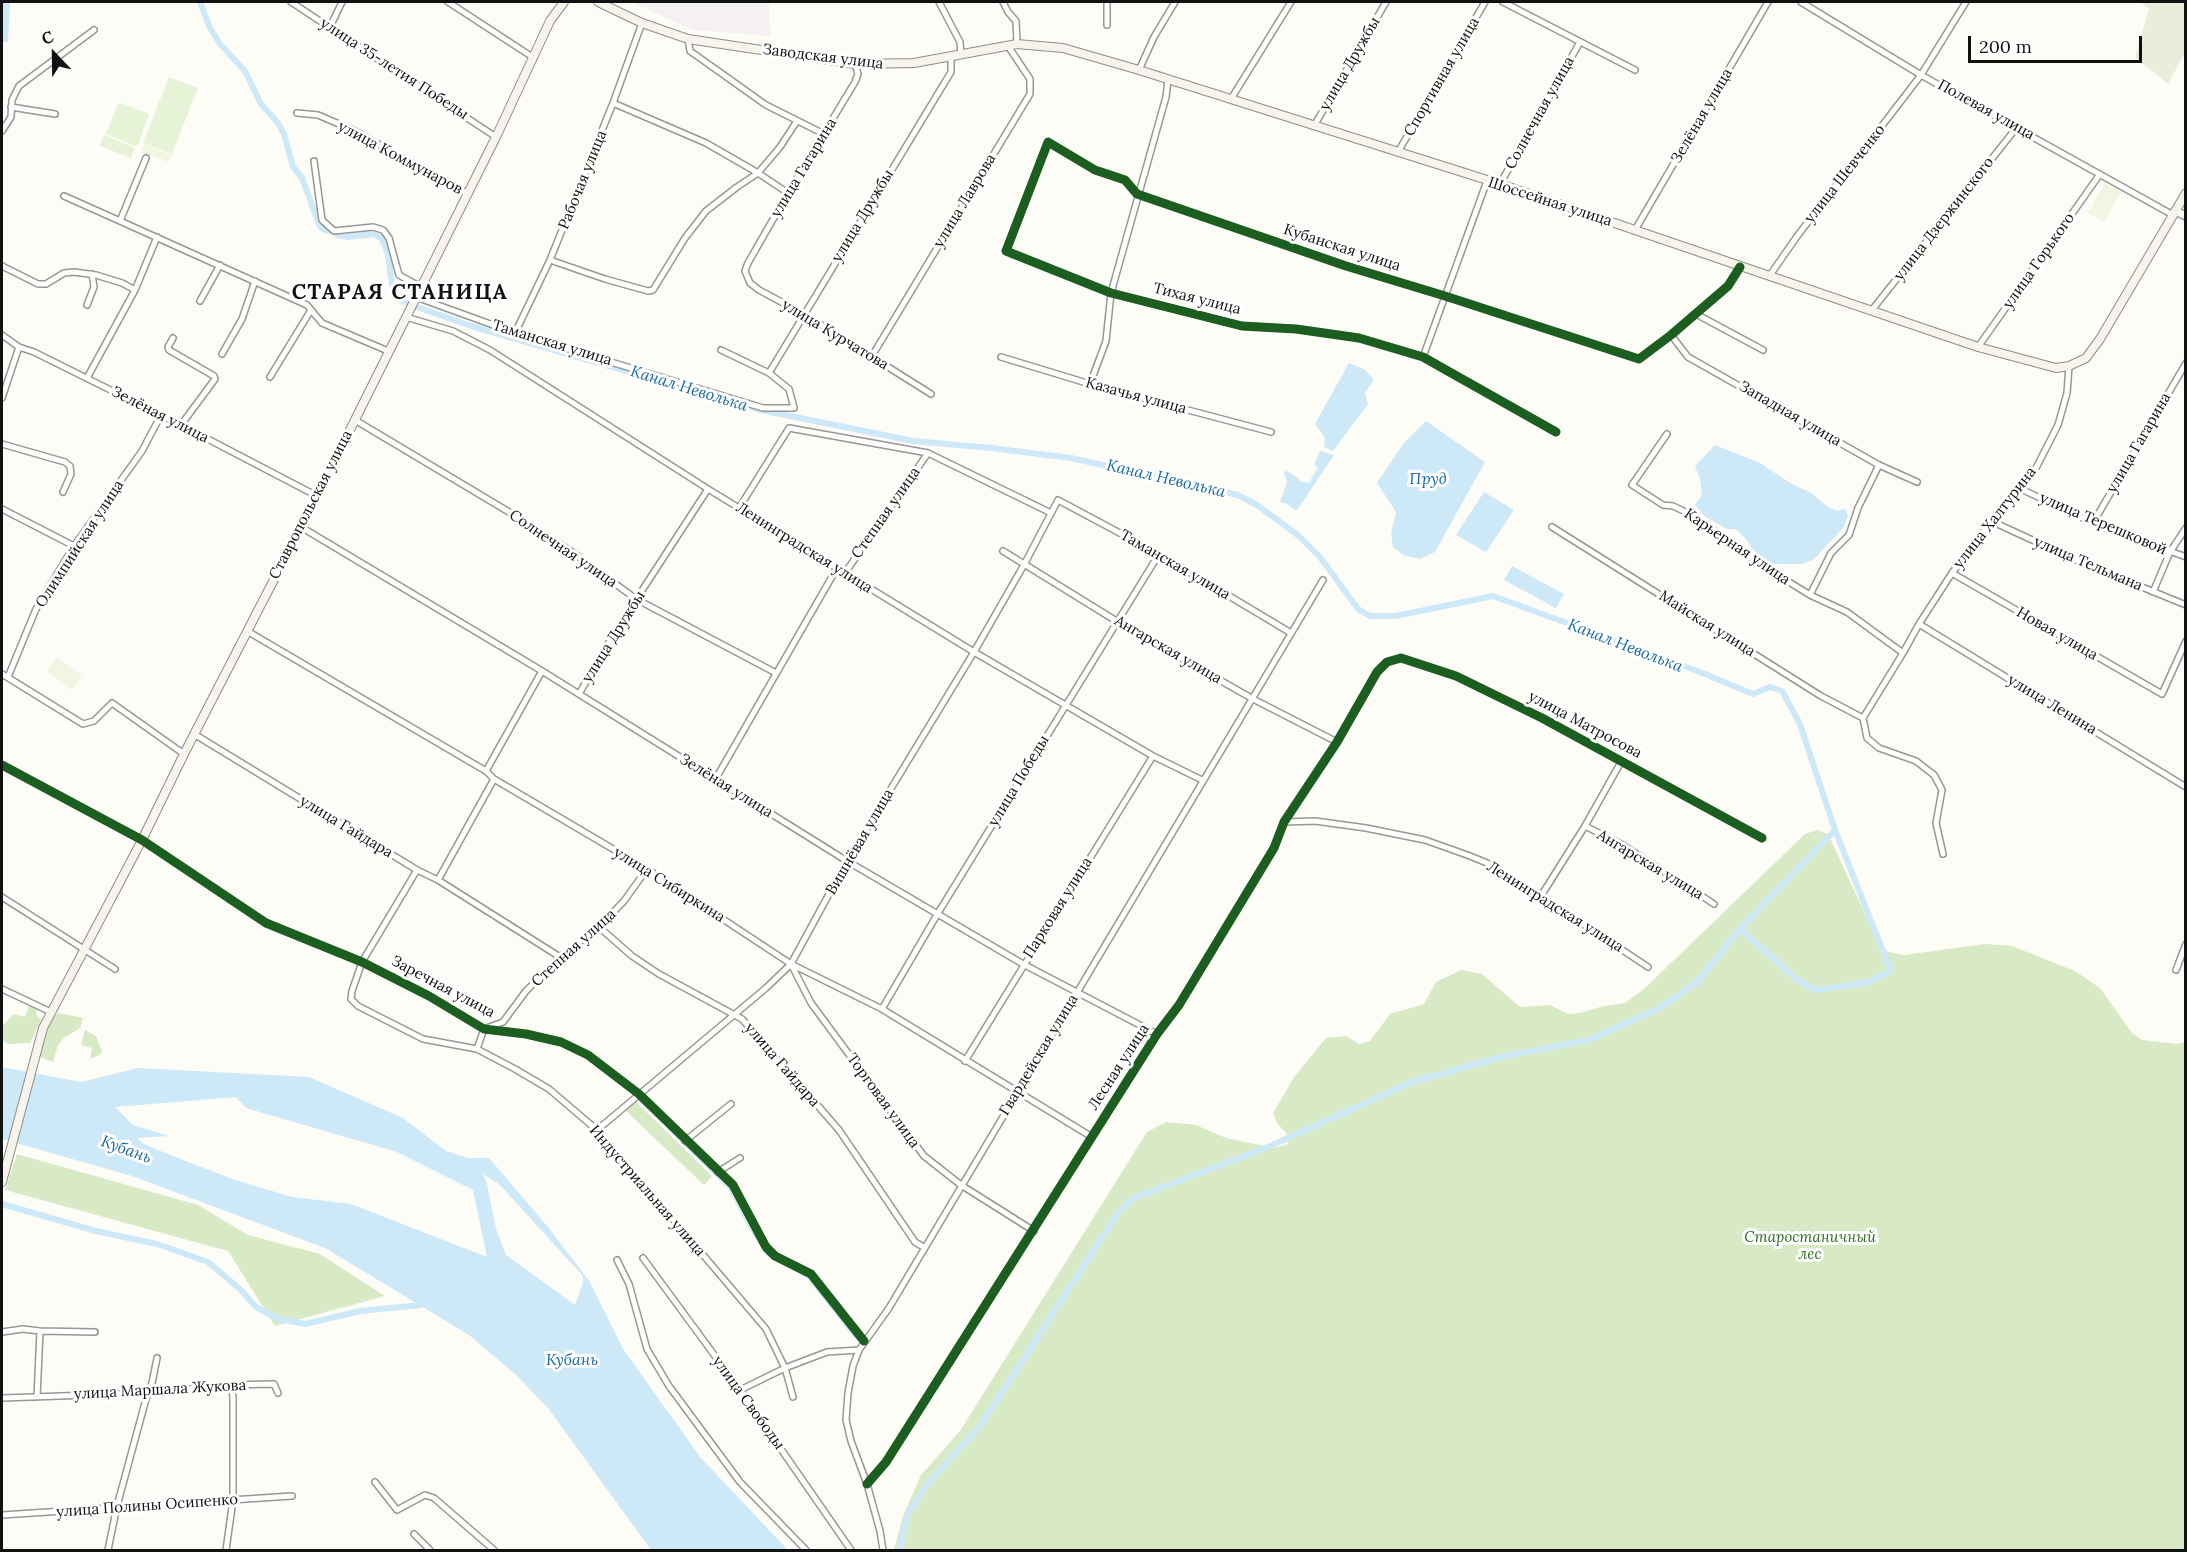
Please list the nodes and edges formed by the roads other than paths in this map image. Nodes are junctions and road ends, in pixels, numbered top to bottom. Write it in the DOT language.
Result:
graph roads {
  1 [pos="291,2"];
  2 [pos="342,2"];
  3 [pos="448,2"];
  4 [pos="564,2"];
  5 [pos="597,2"];
  6 [pos="939,2"];
  7 [pos="1003,2"];
  8 [pos="1107,2"];
  9 [pos="1175,2"];
  10 [pos="1291,2"];
  11 [pos="1386,2"];
  12 [pos="1485,2"];
  13 [pos="1503,2"];
  14 [pos="1768,2"];
  15 [pos="1800,2"];
  16 [pos="1966,2"];
  17 [pos="642,23"];
  18 [pos="1107,25"];
  19 [pos="330,27"];
  20 [pos="94,30"];
  21 [pos="688,39"];
  22 [pos="1580,42"];
  23 [pos="1017,44"];
  24 [pos="1028,44"];
  25 [pos="1008,46"];
  26 [pos="961,55"];
  27 [pos="534,58"];
  28 [pos="951,58"];
  29 [pos="855,63"];
  30 [pos="1139,70"];
  31 [pos="1635,70"];
  32 [pos="1921,75"];
  33 [pos="1168,80"];
  34 [pos="1231,99"];
  35 [pos="614,103"];
  36 [pos="11,107"];
  37 [pos="297,113"];
  38 [pos="55,114"];
  39 [pos="797,121"];
  40 [pos="1314,126"];
  41 [pos="2017,127"];
  42 [pos="2,131"];
  43 [pos="824,134"];
  44 [pos="496,137"];
  45 [pos="1048,142"];
  46 [pos="1398,152"];
  47 [pos="146,158"];
  48 [pos="314,161"];
  49 [pos="758,173"];
  50 [pos="2100,174"];
  51 [pos="1487,181"];
  52 [pos="1500,184"];
  53 [pos="788,193"];
  54 [pos="2186,193"];
  55 [pos="468,194"];
  56 [pos="1137,194"];
  57 [pos="64,196"];
  58 [pos="2183,203"];
  59 [pos="2174,213"];
  60 [pos="2186,216"];
  61 [pos="120,221"];
  62 [pos="1635,230"];
  63 [pos="157,237"];
  64 [pos="550,260"];
  65 [pos="220,265"];
  66 [pos="2,266"];
  67 [pos="1740,267"];
  68 [pos="745,271"];
  69 [pos="92,274"];
  70 [pos="1770,275"];
  71 [pos="255,280"];
  72 [pos="421,287"];
  73 [pos="135,290"];
  74 [pos="1111,293"];
  75 [pos="1445,296"];
  76 [pos="415,299"];
  77 [pos="200,301"];
  78 [pos="87,304"];
  79 [pos="311,310"];
  80 [pos="1872,310"];
  81 [pos="804,314"];
  82 [pos="1696,314"];
  83 [pos="407,315"];
  84 [pos="515,333"];
  85 [pos="2,335"];
  86 [pos="1671,335"];
  87 [pos="173,338"];
  88 [pos="19,347"];
  89 [pos="1978,347"];
  90 [pos="722,350"];
  91 [pos="1763,350"];
  92 [pos="388,351"];
  93 [pos="222,354"];
  94 [pos="872,356"];
  95 [pos="1001,357"];
  96 [pos="1424,357"];
  97 [pos="2186,363"];
  98 [pos="2070,366"];
  99 [pos="769,374"];
  100 [pos="270,377"];
  101 [pos="87,378"];
  102 [pos="1090,384"];
  103 [pos="931,394"];
  104 [pos="2,398"];
  105 [pos="161,415"];
  106 [pos="354,420"];
  107 [pos="181,424"];
  108 [pos="1272,432"];
  109 [pos="1556,432"];
  110 [pos="1667,434"];
  111 [pos="2,444"];
  112 [pos="928,453"];
  113 [pos="1879,465"];
  114 [pos="1917,482"];
  115 [pos="708,489"];
  116 [pos="2021,489"];
  117 [pos="63,492"];
  118 [pos="317,496"];
  119 [pos="1058,500"];
  120 [pos="739,508"];
  121 [pos="2,509"];
  122 [pos="1051,513"];
  123 [pos="1991,521"];
  124 [pos="2093,523"];
  125 [pos="301,527"];
  126 [pos="1552,527"];
  127 [pos="2186,528"];
  128 [pos="74,546"];
  129 [pos="1003,551"];
  130 [pos="2170,552"];
  131 [pos="1159,555"];
  132 [pos="2186,557"];
  133 [pos="1025,563"];
  134 [pos="837,568"];
  135 [pos="844,573"];
  136 [pos="1952,573"];
  137 [pos="1323,580"];
  138 [pos="2153,592"];
  139 [pos="1810,595"];
  140 [pos="636,599"];
  141 [pos="2186,605"];
  142 [pos="1118,622"];
  143 [pos="1919,624"];
  144 [pos="247,632"];
  145 [pos="1291,633"];
  146 [pos="2186,641"];
  147 [pos="974,652"];
  148 [pos="1903,653"];
  149 [pos="1387,662"];
  150 [pos="542,671"];
  151 [pos="776,673"];
  152 [pos="2,674"];
  153 [pos="8,678"];
  154 [pos="579,694"];
  155 [pos="1253,699"];
  156 [pos="1065,705"];
  157 [pos="1863,718"];
  158 [pos="194,734"];
  159 [pos="1337,742"];
  160 [pos="184,754"];
  161 [pos="1153,756"];
  162 [pos="1621,762"];
  163 [pos="2,765"];
  164 [pos="486,771"];
  165 [pos="494,779"];
  166 [pos="716,780"];
  167 [pos="1202,780"];
  168 [pos="2186,787"];
  169 [pos="1284,822"];
  170 [pos="1585,826"];
  171 [pos="1762,838"];
  172 [pos="142,840"];
  173 [pos="1943,854"];
  174 [pos="847,861"];
  175 [pos="647,869"];
  176 [pos="417,870"];
  177 [pos="438,880"];
  178 [pos="1541,896"];
  179 [pos="2,897"];
  180 [pos="1714,904"];
  181 [pos="938,913"];
  182 [pos="598,927"];
  183 [pos="2186,944"];
  184 [pos="84,950"];
  185 [pos="560,957"];
  186 [pos="362,962"];
  187 [pos="791,963"];
  188 [pos="1023,964"];
  189 [pos="1648,967"];
  190 [pos="115,969"];
  191 [pos="2176,970"];
  192 [pos="2,989"];
  193 [pos="1077,994"];
  194 [pos="882,1010"];
  195 [pos="51,1012"];
  196 [pos="733,1015"];
  197 [pos="484,1029"];
  198 [pos="1157,1034"];
  199 [pos="477,1049"];
  200 [pos="965,1061"];
  201 [pos="1017,1093"];
  202 [pos="639,1094"];
  203 [pos="730,1104"];
  204 [pos="597,1130"];
  205 [pos="1092,1137"];
  206 [pos="685,1141"];
  207 [pos="740,1158"];
  208 [pos="718,1172"];
  209 [pos="2,1182"];
  210 [pos="961,1185"];
  211 [pos="1034,1231"];
  212 [pos="925,1248"];
  213 [pos="643,1258"];
  214 [pos="617,1260"];
  215 [pos="40,1331"];
  216 [pos="2,1332"];
  217 [pos="94,1332"];
  218 [pos="864,1341"];
  219 [pos="859,1350"];
  220 [pos="158,1358"];
  221 [pos="785,1368"];
  222 [pos="227,1385"];
  223 [pos="740,1390"];
  224 [pos="148,1393"];
  225 [pos="278,1393"];
  226 [pos="37,1397"];
  227 [pos="793,1397"];
  228 [pos="2,1398"];
  229 [pos="375,1482"];
  230 [pos="867,1484"];
  231 [pos="292,1496"];
  232 [pos="233,1500"];
  233 [pos="117,1506"];
  234 [pos="2,1515"];
  235 [pos="414,1534"];
  236 [pos="108,1551"];
  237 [pos="226,1551"];
  238 [pos="430,1551"];
  239 [pos="494,1551"];
  240 [pos="806,1551"];
  241 [pos="851,1551"];
  242 [pos="882,1551"];
  1 -- 19 [label="street, улица 35-летия Победы"];
  2 -- 19 [label="street"];
  3 -- 27 [label="street"];
  4 -- 27 [label="main road, Ставропольская улица"];
  5 -- 17 [label="main road, Заводская улица"];
  6 -- 26 [label="street"];
  7 -- 23 [label="street"];
  8 -- 18 [label="street"];
  9 -- 30 [label="street"];
  10 -- 34 [label="street"];
  11 -- 40 [label="street, улица Дружбы"];
  12 -- 46 [label="street, Спортивная улица"];
  13 -- 22 [label="street"];
  14 -- 62 [label="street, Зелёная улица"];
  15 -- 32 [label="street, Полевая улица"];
  16 -- 32 [label="street, улица Шевченко"];
  17 -- 21 [label="main road, Заводская улица"];
  17 -- 35 [label="street, Рабочая улица"];
  19 -- 44 [label="street, улица 35-летия Победы"];
  20 -- 36 [label="street"];
  21 -- 29 [label="main road, Заводская улица"];
  21 -- 39 [label="street"];
  22 -- 31 [label="street"];
  22 -- 52 [label="street, Солнечная улица"];
  23 -- 24 [label="main road, Заводская улица"];
  23 -- 25 [label="main road, Заводская улица"];
  24 -- 30 [label="main road, Шоссейная улица"];
  25 -- 26 [label="main road, Заводская улица"];
  25 -- 94 [label="street, улица Лаврова"];
  26 -- 28 [label="main road, Заводская улица"];
  27 -- 44 [label="main road, Ставропольская улица"];
  28 -- 29 [label="main road, Заводская улица"];
  28 -- 81 [label="street, улица Дружбы"];
  29 -- 43 [label="street, улица Гагарина"];
  30 -- 33 [label="main road, Шоссейная улица"];
  32 -- 41 [label="street, Полевая улица"];
  32 -- 70 [label="street, улица Шевченко"];
  33 -- 34 [label="main road, Шоссейная улица"];
  33 -- 56 [label="street"];
  34 -- 40 [label="main road, Шоссейная улица"];
  35 -- 49 [label="street"];
  35 -- 64 [label="street, Рабочая улица"];
  36 -- 38 [label="street"];
  36 -- 42 [label="street"];
  37 -- 55 [label="street, улица Коммунаров"];
  39 -- 43 [label="street"];
  39 -- 49 [label="street"];
  40 -- 46 [label="main road, Шоссейная улица"];
  41 -- 50 [label="street, Полевая улица"];
  41 -- 80 [label="street, улица Дзержинского"];
  43 -- 53 [label="street, улица Гагарина"];
  44 -- 55 [label="main road, Ставропольская улица"];
  45 -- 56 [label="street, Кубанская улица"];
  45 -- 74 [label="street, Тихая улица"];
  46 -- 51 [label="main road, Шоссейная улица"];
  47 -- 61 [label="street"];
  48 -- 72 [label="street"];
  49 -- 53 [label="street"];
  49 -- 64 [label="street"];
  50 -- 59 [label="street, Полевая улица"];
  50 -- 89 [label="street, улица Горького"];
  51 -- 52 [label="main road, Шоссейная улица"];
  51 -- 75 [label="street"];
  52 -- 62 [label="main road, Шоссейная улица"];
  53 -- 68 [label="street, улица Гагарина"];
  54 -- 58 [label="main road"];
  55 -- 72 [label="main road, Ставропольская улица"];
  56 -- 74 [label="street"];
  56 -- 75 [label="street, Кубанская улица"];
  57 -- 61 [label="street"];
  58 -- 59 [label="main road"];
  59 -- 60 [label="street"];
  59 -- 98 [label="main road"];
  61 -- 63 [label="street"];
  62 -- 67 [label="main road, Шоссейная улица"];
  63 -- 65 [label="street"];
  63 -- 73 [label="street"];
  64 -- 84 [label="street, Рабочая улица"];
  65 -- 71 [label="street"];
  65 -- 77 [label="street"];
  66 -- 69 [label="street"];
  67 -- 70 [label="main road, Шоссейная улица"];
  67 -- 82 [label="street"];
  68 -- 81 [label="street, улица Курчатова"];
  69 -- 73 [label="street"];
  69 -- 78 [label="street"];
  70 -- 80 [label="main road, Шоссейная улица"];
  71 -- 79 [label="street"];
  71 -- 93 [label="street"];
  72 -- 76 [label="main road, Ставропольская улица"];
  73 -- 101 [label="street"];
  74 -- 96 [label="street, Тихая улица"];
  74 -- 102 [label="street"];
  75 -- 86 [label="street, Кубанская улица"];
  75 -- 96 [label="street"];
  76 -- 83 [label="main road, Ставропольская улица"];
  76 -- 84 [label="street, Таманская улица"];
  79 -- 92 [label="street"];
  79 -- 100 [label="street"];
  80 -- 89 [label="main road, Шоссейная улица"];
  81 -- 94 [label="street, улица Курчатова"];
  81 -- 99 [label="street, улица Дружбы"];
  82 -- 86 [label="street"];
  82 -- 91 [label="street"];
  83 -- 92 [label="main road, Ставропольская улица"];
  83 -- 115 [label="street, Ленинградская улица"];
  84 -- 99 [label="street, Таманская улица"];
  85 -- 88 [label="street, Зелёная улица"];
  86 -- 113 [label="street, Западная улица"];
  87 -- 107 [label="street"];
  88 -- 101 [label="street, Зелёная улица"];
  88 -- 104 [label="street"];
  89 -- 98 [label="main road, Шоссейная улица"];
  90 -- 99 [label="street"];
  92 -- 106 [label="main road, Ставропольская улица"];
  94 -- 103 [label="street, улица Курчатова"];
  95 -- 102 [label="street, Казачья улица"];
  96 -- 109 [label="street, Тихая улица"];
  97 -- 124 [label="street, улица Гагарина"];
  98 -- 116 [label="street, улица Халтурина"];
  101 -- 105 [label="street, Зелёная улица"];
  102 -- 108 [label="street, Казачья улица"];
  105 -- 107 [label="street, Зелёная улица"];
  105 -- 128 [label="street, Олимпийская улица"];
  106 -- 118 [label="main road, Ставропольская улица"];
  106 -- 140 [label="street, Солнечная улица"];
  107 -- 118 [label="street, Зелёная улица"];
  110 -- 139 [label="street, Карьерная улица"];
  111 -- 117 [label="street"];
  112 -- 120 [label="street"];
  112 -- 122 [label="street"];
  112 -- 135 [label="street, Степная улица"];
  113 -- 114 [label="street, Западная улица"];
  113 -- 139 [label="street"];
  115 -- 120 [label="street, Ленинградская улица"];
  115 -- 140 [label="street, улица Дружбы"];
  116 -- 123 [label="street, улица Халтурина"];
  116 -- 124 [label="street, улица Терешковой"];
  118 -- 125 [label="main road, Ставропольская улица"];
  119 -- 122 [label="street, Вишнёвая улица"];
  119 -- 131 [label="street, Таманская улица"];
  120 -- 134 [label="street, Ленинградская улица"];
  121 -- 128 [label="street"];
  122 -- 133 [label="street, Вишнёвая улица"];
  123 -- 136 [label="street, улица Халтурина"];
  123 -- 138 [label="street, улица Тельмана"];
  124 -- 130 [label="street, улица Терешковой"];
  125 -- 144 [label="main road, Ставропольская улица"];
  125 -- 150 [label="street, Зелёная улица"];
  126 -- 157 [label="street, Майская улица"];
  127 -- 130 [label="street"];
  128 -- 153 [label="street, Олимпийская улица"];
  129 -- 133 [label="street, Ангарская улица"];
  130 -- 132 [label="street, улица Терешковой"];
  130 -- 138 [label="street"];
  131 -- 142 [label="street, улица Победы"];
  131 -- 145 [label="street, Таманская улица"];
  133 -- 142 [label="street, Ангарская улица"];
  133 -- 147 [label="street, Вишнёвая улица"];
  134 -- 135 [label="street, Ленинградская улица"];
  134 -- 151 [label="street, Степная улица"];
  135 -- 147 [label="street, Ленинградская улица"];
  136 -- 143 [label="street, улица Халтурина"];
  136 -- 146 [label="street, Новая улица"];
  137 -- 145 [label="street, Гвардейская улица"];
  138 -- 141 [label="street, улица Тельмана"];
  139 -- 148 [label="street, Карьерная улица"];
  140 -- 151 [label="street, Солнечная улица"];
  140 -- 154 [label="street, улица Дружбы"];
  142 -- 155 [label="street, Ангарская улица"];
  142 -- 156 [label="street, улица Победы"];
  143 -- 148 [label="street, улица Халтурина"];
  143 -- 168 [label="street, улица Ленина"];
  144 -- 158 [label="main road, Ставропольская улица"];
  144 -- 164 [label="street, улица Сибиркина"];
  145 -- 155 [label="street, Гвардейская улица"];
  147 -- 156 [label="street, Ленинградская улица"];
  147 -- 174 [label="street, Вишнёвая улица"];
  148 -- 157 [label="street, улица Халтурина"];
  149 -- 159 [label="street, Лесная улица"];
  149 -- 162 [label="street, улица Матросова"];
  150 -- 154 [label="street, Зелёная улица"];
  150 -- 164 [label="street"];
  151 -- 166 [label="street, Степная улица"];
  152 -- 153 [label="street"];
  153 -- 160 [label="street"];
  154 -- 166 [label="street, Зелёная улица"];
  155 -- 159 [label="street, Ангарская улица"];
  155 -- 167 [label="street, Гвардейская улица"];
  156 -- 161 [label="street, Ленинградская улица"];
  156 -- 181 [label="street, улица Победы"];
  157 -- 173 [label="street"];
  158 -- 160 [label="main road, Ставропольская улица"];
  158 -- 176 [label="street, улица Гайдара"];
  159 -- 169 [label="street, Лесная улица"];
  160 -- 172 [label="main road, Ставропольская улица"];
  161 -- 167 [label="street, Ленинградская улица"];
  161 -- 188 [label="street, Парковая улица"];
  162 -- 170 [label="street"];
  162 -- 171 [label="street, улица Матросова"];
  163 -- 172 [label="street, Заречная улица"];
  164 -- 165 [label="street, улица Сибиркина"];
  165 -- 175 [label="street, улица Сибиркина"];
  165 -- 177 [label="street"];
  166 -- 174 [label="street, Зелёная улица"];
  167 -- 193 [label="street, Гвардейская улица"];
  169 -- 178 [label="street, Ленинградская улица"];
  169 -- 198 [label="street, Лесная улица"];
  170 -- 178 [label="street"];
  170 -- 180 [label="street, Ангарская улица"];
  172 -- 184 [label="main road, Ставропольская улица"];
  172 -- 186 [label="street, Заречная улица"];
  174 -- 181 [label="street, Зелёная улица"];
  174 -- 187 [label="street, Вишнёвая улица"];
  175 -- 182 [label="street, Степная улица"];
  175 -- 187 [label="street, улица Сибиркина"];
  176 -- 177 [label="street, улица Гайдара"];
  176 -- 186 [label="street"];
  177 -- 185 [label="street, улица Гайдара"];
  178 -- 189 [label="street, Ленинградская улица"];
  179 -- 184 [label="street"];
  181 -- 188 [label="street, Зелёная улица"];
  181 -- 194 [label="street, улица Победы"];
  182 -- 185 [label="street, Степная улица"];
  182 -- 196 [label="street, улица Гайдара"];
  183 -- 191 [label="street"];
  184 -- 190 [label="street"];
  184 -- 195 [label="main road, Ставропольская улица"];
  185 -- 197 [label="street, Степная улица"];
  186 -- 197 [label="street, Заречная улица"];
  186 -- 199 [label="street, Индустриальная улица"];
  187 -- 194 [label="street, улица Сибиркина"];
  187 -- 196 [label="street, Вишнёвая улица"];
  187 -- 210 [label="street, Торговая улица"];
  188 -- 193 [label="street, Зелёная улица"];
  188 -- 200 [label="street, Парковая улица"];
  192 -- 195 [label="street"];
  193 -- 198 [label="street, Зелёная улица"];
  193 -- 201 [label="street, Гвардейская улица"];
  194 -- 200 [label="street, улица Сибиркина"];
  195 -- 209 [label="main road, Ставропольская улица"];
  196 -- 202 [label="street, Вишнёвая улица"];
  196 -- 212 [label="street, улица Гайдара"];
  197 -- 199 [label="street"];
  197 -- 202 [label="street, Заречная улица"];
  198 -- 205 [label="street, Лесная улица"];
  199 -- 204 [label="street, Индустриальная улица"];
  200 -- 201 [label="street, улица Сибиркина"];
  201 -- 205 [label="street, улица Сибиркина"];
  201 -- 210 [label="street, Гвардейская улица"];
  202 -- 204 [label="street, Вишнёвая улица"];
  202 -- 206 [label="street, Заречная улица"];
  203 -- 206 [label="street"];
  204 -- 221 [label="street, Индустриальная улица"];
  205 -- 211 [label="street, Лесная улица"];
  206 -- 208 [label="street, Заречная улица"];
  207 -- 208 [label="street"];
  208 -- 218 [label="street, Заречная улица"];
  210 -- 211 [label="street, Торговая улица"];
  210 -- 212 [label="street, Гвардейская улица"];
  211 -- 230 [label="street, Лесная улица"];
  212 -- 218 [label="street, Гвардейская улица"];
  213 -- 223 [label="street, улица Свободы"];
  214 -- 240 [label="street"];
  215 -- 216 [label="street"];
  215 -- 217 [label="street"];
  215 -- 226 [label="street"];
  218 -- 219 [label="street, Гвардейская улица"];
  219 -- 221 [label="street"];
  219 -- 230 [label="street, Гвардейская улица"];
  220 -- 224 [label="street"];
  221 -- 223 [label="street"];
  221 -- 227 [label="street, Индустриальная улица"];
  222 -- 224 [label="street, улица Маршала Жукова"];
  222 -- 225 [label="street, улица Маршала Жукова"];
  222 -- 232 [label="street"];
  223 -- 241 [label="street, улица Свободы"];
  224 -- 226 [label="street, улица Маршала Жукова"];
  224 -- 233 [label="street"];
  226 -- 228 [label="street, улица Маршала Жукова"];
  229 -- 239 [label="street"];
  230 -- 242 [label="street, Гвардейская улица"];
  231 -- 232 [label="street, улица Полины Осипенко"];
  232 -- 233 [label="street, улица Полины Осипенко"];
  232 -- 237 [label="street"];
  233 -- 234 [label="street, улица Полины Осипенко"];
  233 -- 236 [label="street"];
  235 -- 238 [label="street"];
}
